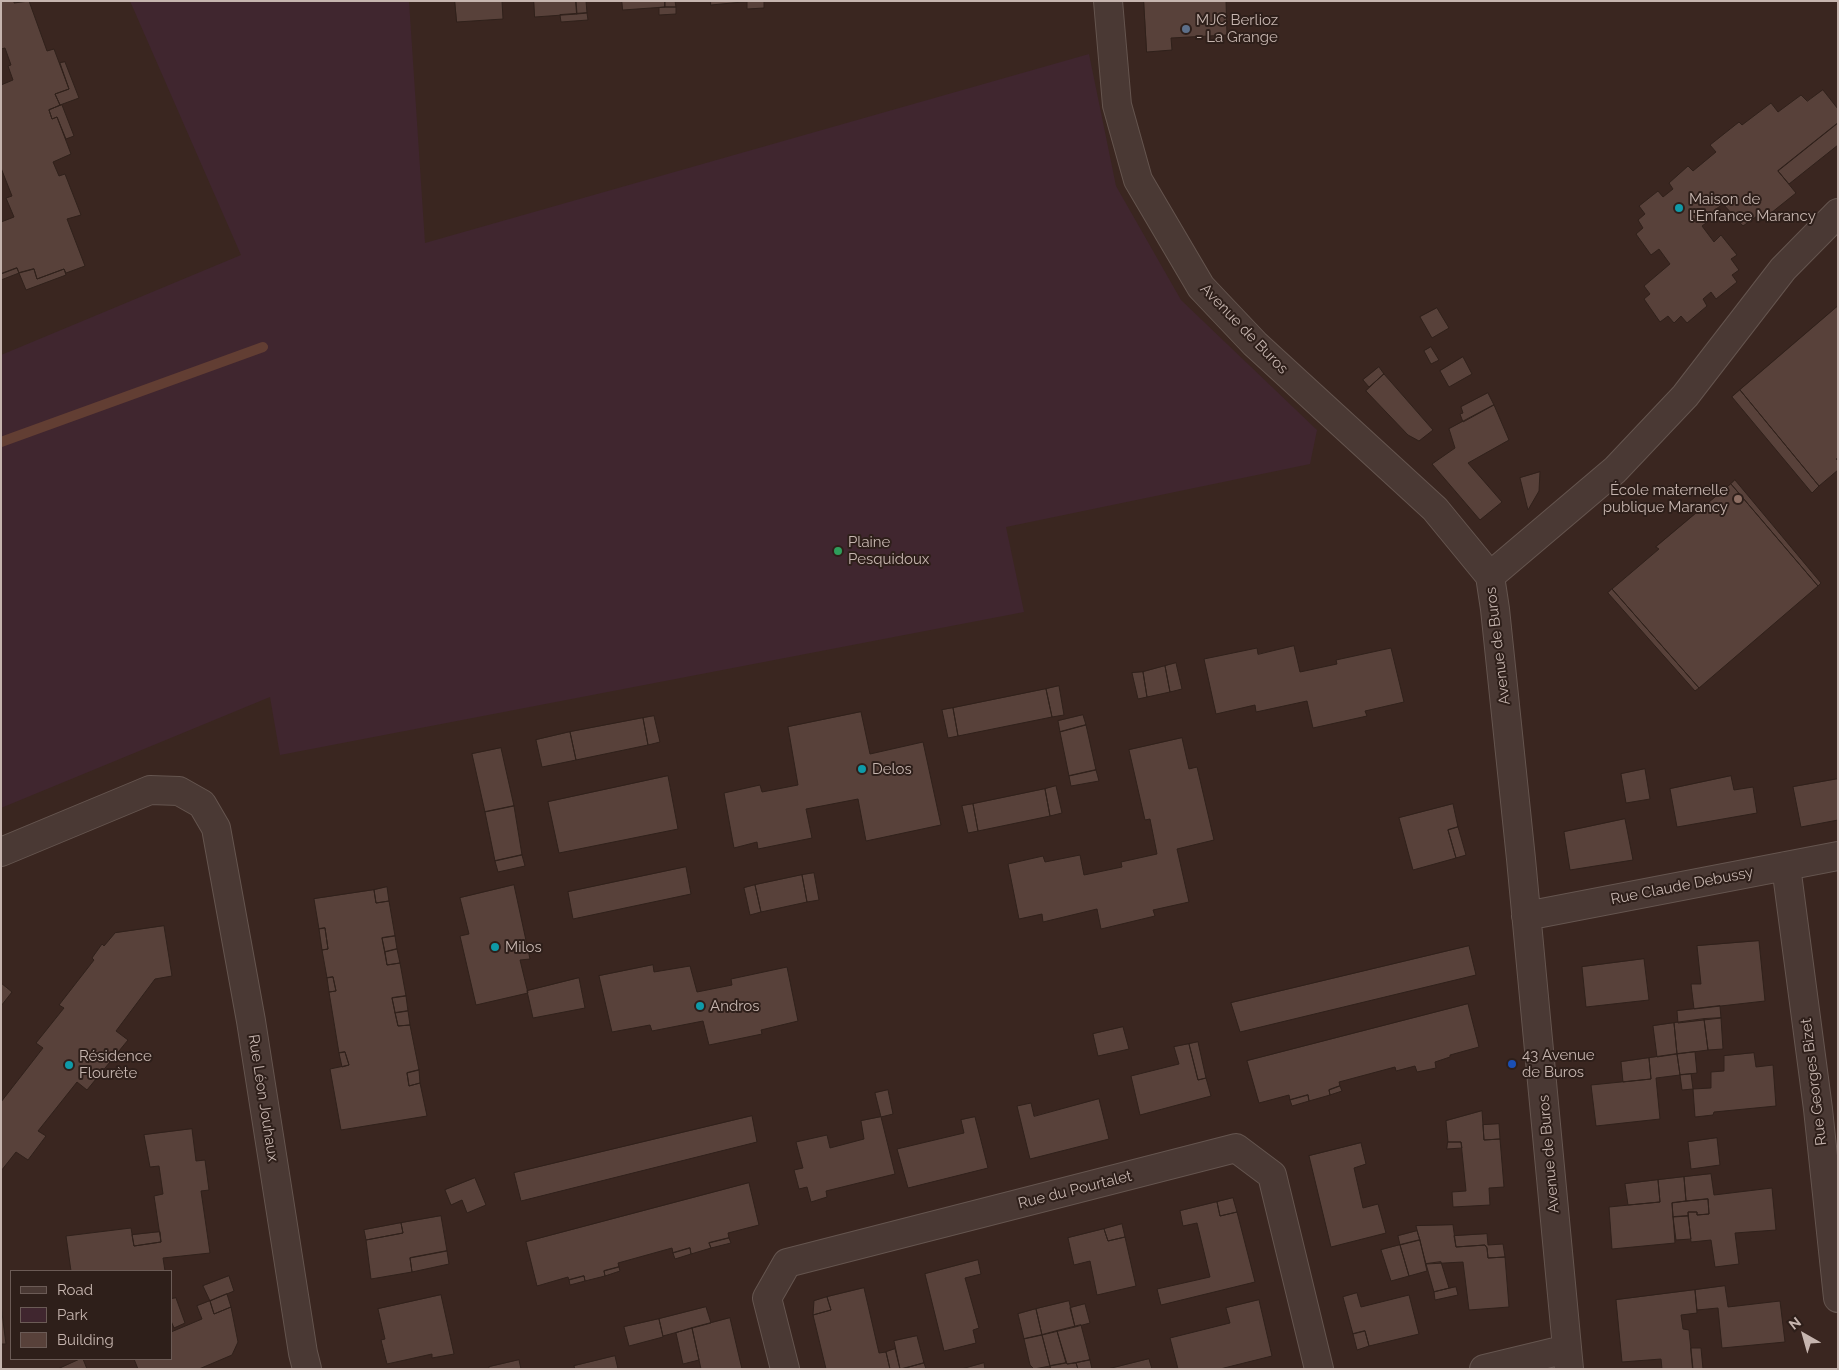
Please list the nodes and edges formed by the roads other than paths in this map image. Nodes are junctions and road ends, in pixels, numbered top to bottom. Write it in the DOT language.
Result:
graph roads {
  1 [pos="1108,1"];
  2 [pos="1838,213"];
  3 [pos="1490,576"];
  4 [pos="1,852"];
  5 [pos="1838,856"];
  6 [pos="1786,866"];
  7 [pos="1526,916"];
  8 [pos="1828,1107"];
  9 [pos="1838,1298"];
  10 [pos="1568,1359"];
  11 [pos="305,1368"];
  12 [pos="785,1369"];
  13 [pos="1319,1369"];
  14 [pos="1484,1369"];
  1 -- 3 [label="street, Avenue de Buros"];
  2 -- 3 [label="street"];
  3 -- 7 [label="street, Avenue de Buros"];
  4 -- 11 [label="street, Rue Léon Jouhaux"];
  5 -- 6 [label="street, Rue Claude Debussy"];
  6 -- 7 [label="street, Rue Claude Debussy"];
  6 -- 8 [label="street, Rue Georges Bizet"];
  7 -- 10 [label="street, Avenue de Buros"];
  8 -- 9 [label="street, Rue Georges Bizet"];
  10 -- 14 [label="street"];
  12 -- 13 [label="street, Rue du Pourtalet"];
}
